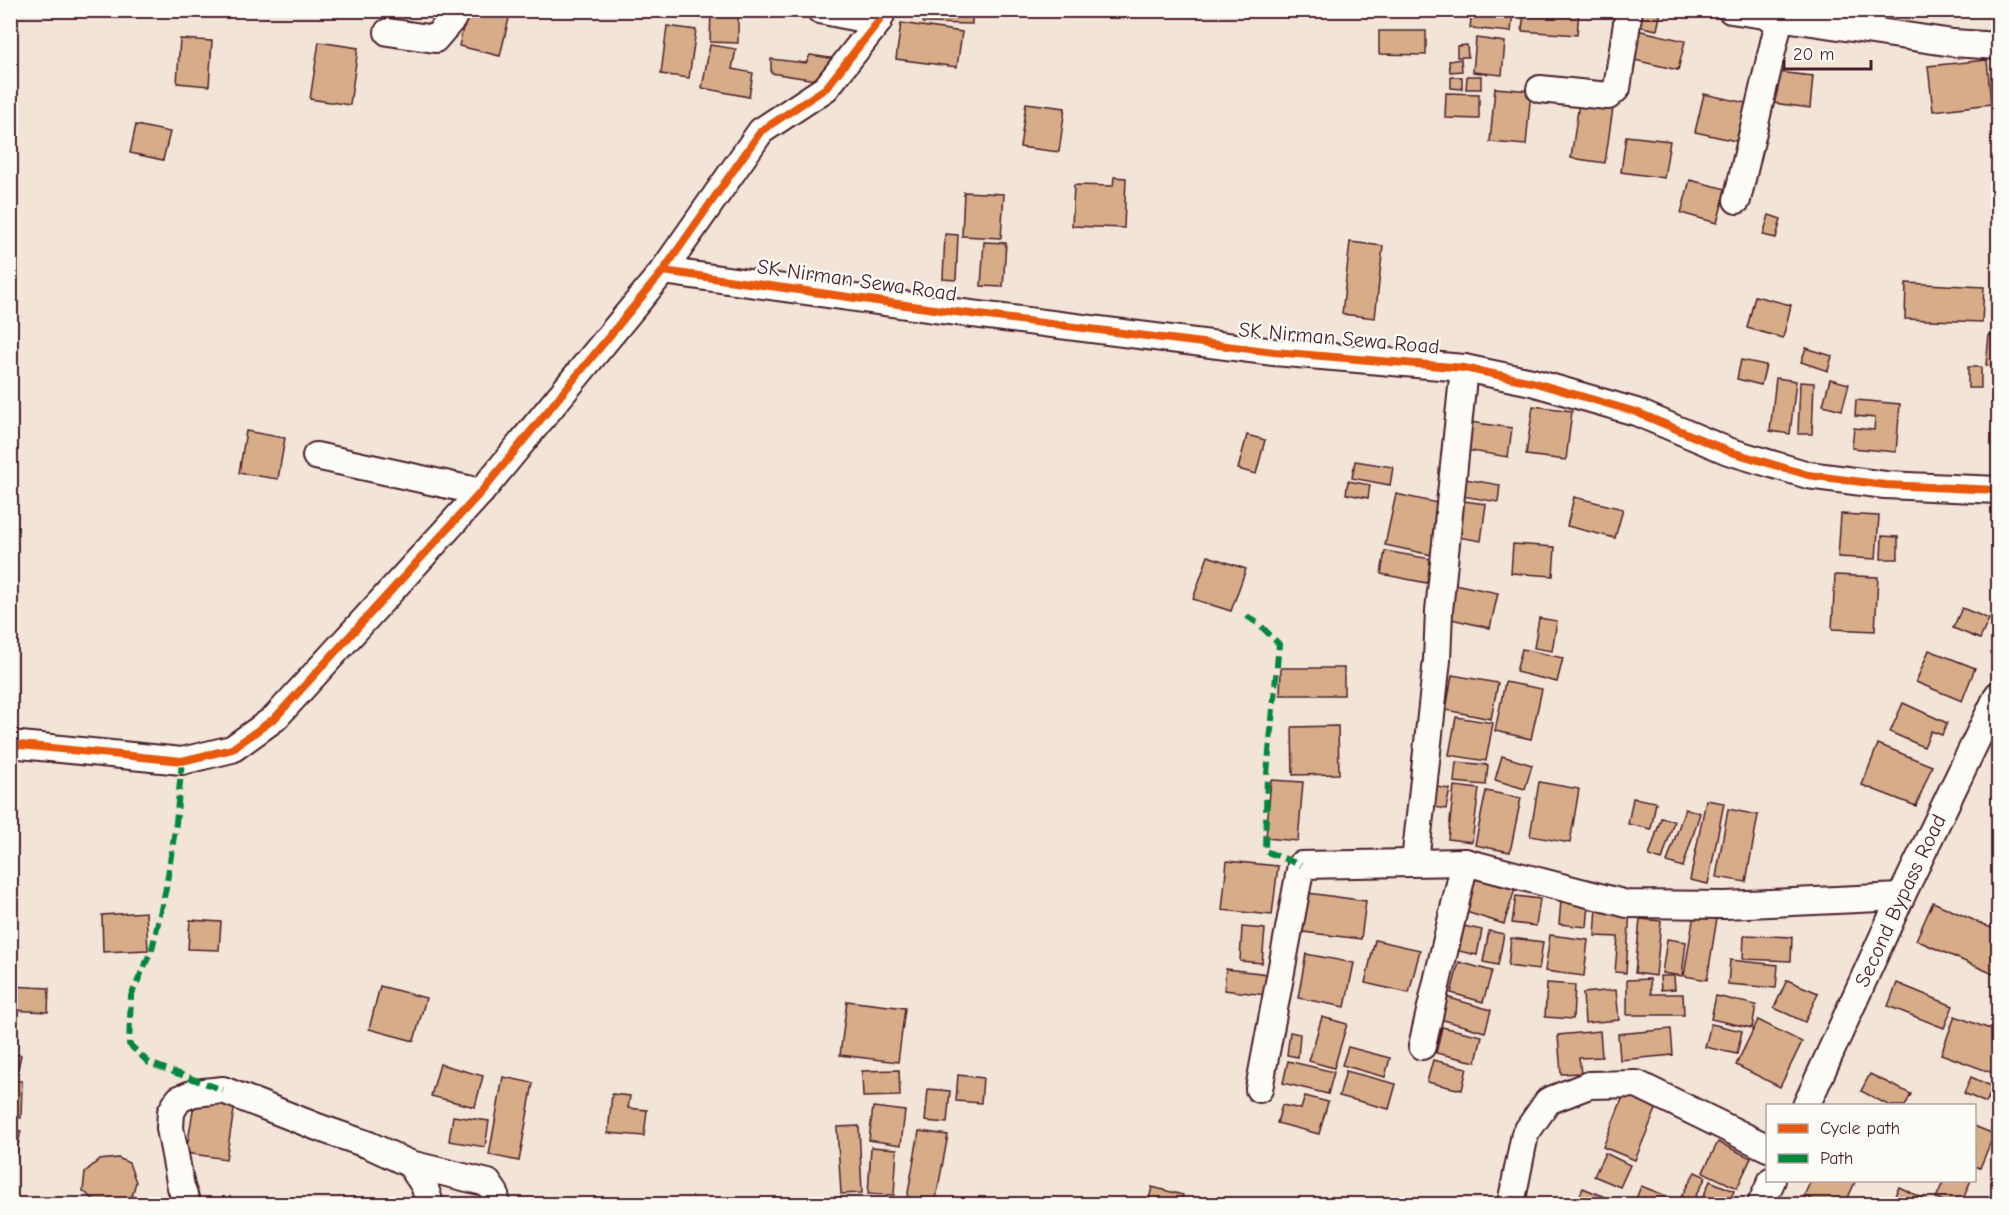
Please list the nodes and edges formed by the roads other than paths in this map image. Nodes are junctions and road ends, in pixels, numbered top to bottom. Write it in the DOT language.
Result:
graph roads {
  1 [pos="456,10"];
  2 [pos="820,10"];
  3 [pos="1629,10"];
  4 [pos="1731,10"];
  5 [pos="881,16"];
  6 [pos="1780,17"];
  7 [pos="388,32"];
  8 [pos="1998,46"];
  9 [pos="1540,89"];
  10 [pos="1737,200"];
  11 [pos="663,271"];
  12 [pos="1464,368"];
  13 [pos="316,456"];
  14 [pos="1998,490"];
  15 [pos="481,492"];
  16 [pos="1998,695"];
  17 [pos="10,744"];
  18 [pos="1415,862"];
  19 [pos="1465,862"];
  20 [pos="1901,897"];
  21 [pos="1422,1046"];
  22 [pos="1259,1089"];
  23 [pos="1807,1104"];
  24 [pos="1766,1148"];
  25 [pos="410,1164"];
  26 [pos="1771,1182"];
  27 [pos="187,1204"];
  28 [pos="430,1204"];
  29 [pos="496,1204"];
  30 [pos="1511,1204"];
  31 [pos="1761,1204"];
  1 -- 7 [label="street"];
  2 -- 5 [label="street"];
  3 -- 9 [label="street"];
  4 -- 6 [label="street"];
  5 -- 11 [label="street"];
  6 -- 8 [label="street"];
  6 -- 10 [label="street"];
  11 -- 12 [label="street, SK Nirman Sewa Road"];
  11 -- 15 [label="street"];
  12 -- 14 [label="street, SK Nirman Sewa Road"];
  12 -- 18 [label="street"];
  13 -- 15 [label="street"];
  15 -- 17 [label="street"];
  16 -- 20 [label="street, Second Bypass Road"];
  18 -- 19 [label="street"];
  18 -- 22 [label="street"];
  19 -- 20 [label="street"];
  19 -- 21 [label="street"];
  20 -- 23 [label="street, Second Bypass Road"];
  24 -- 30 [label="street"];
  25 -- 27 [label="street"];
  25 -- 28 [label="street"];
  25 -- 29 [label="street"];
  26 -- 31 [label="street"];
}
